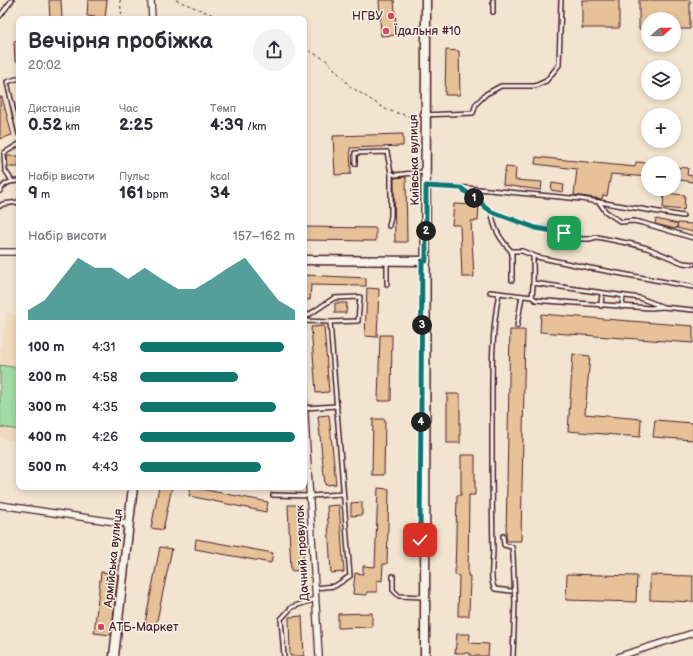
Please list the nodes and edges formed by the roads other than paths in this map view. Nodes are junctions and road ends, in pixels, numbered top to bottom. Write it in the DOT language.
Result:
graph roads {
  1 [pos="12,0"];
  2 [pos="151,0"];
  3 [pos="422,0"];
  4 [pos="426,0"];
  5 [pos="493,0"];
  6 [pos="561,0"];
  7 [pos="493,12"];
  8 [pos="0,16"];
  9 [pos="152,16"];
  10 [pos="16,79"];
  11 [pos="423,115"];
  12 [pos="16,121"];
  13 [pos="16,146"];
  14 [pos="356,164"];
  15 [pos="391,172"];
  16 [pos="422,172"];
  17 [pos="12,181"];
  18 [pos="16,181"];
  19 [pos="426,186"];
  20 [pos="461,188"];
  21 [pos="0,192"];
  22 [pos="16,202"];
  23 [pos="599,202"];
  24 [pos="0,206"];
  25 [pos="492,212"];
  26 [pos="683,216"];
  27 [pos="389,226"];
  28 [pos="693,238"];
  29 [pos="511,250"];
  30 [pos="0,252"];
  31 [pos="16,252"];
  32 [pos="533,256"];
  33 [pos="307,260"];
  34 [pos="387,261"];
  35 [pos="424,261"];
  36 [pos="693,264"];
  37 [pos="512,280"];
  38 [pos="534,283"];
  39 [pos="387,284"];
  40 [pos="693,287"];
  41 [pos="490,292"];
  42 [pos="499,293"];
  43 [pos="602,293"];
  44 [pos="522,296"];
  45 [pos="623,296"];
  46 [pos="532,297"];
  47 [pos="601,306"];
  48 [pos="622,307"];
  49 [pos="664,307"];
  50 [pos="693,310"];
  51 [pos="307,316"];
  52 [pos="307,321"];
  53 [pos="330,322"];
  54 [pos="518,326"];
  55 [pos="336,406"];
  56 [pos="307,408"];
  57 [pos="307,452"];
  58 [pos="133,490"];
  59 [pos="343,494"];
  60 [pos="273,495"];
  61 [pos="310,496"];
  62 [pos="0,505"];
  63 [pos="129,524"];
  64 [pos="503,536"];
  65 [pos="394,576"];
  66 [pos="315,588"];
  67 [pos="512,591"];
  68 [pos="422,596"];
  69 [pos="316,599"];
  70 [pos="693,633"];
  71 [pos="114,656"];
  72 [pos="284,656"];
  73 [pos="319,656"];
  74 [pos="421,656"];
  75 [pos="425,656"];
  76 [pos="513,656"];
  77 [pos="620,656"];
  1 -- 8 [label="lane"];
  2 -- 9 [label="street"];
  3 -- 11 [label="main road, Київська вулиця"];
  4 -- 11 [label="main road, Київська вулиця"];
  5 -- 7 [label="lane"];
  6 -- 11 [label="lane"];
  10 -- 12 [label="lane"];
  11 -- 16 [label="main road, Київська вулиця"];
  11 -- 19 [label="main road, Київська вулиця"];
  13 -- 17 [label="lane"];
  14 -- 15 [label="lane"];
  15 -- 16 [label="lane"];
  15 -- 27 [label="lane"];
  16 -- 35 [label="main road, Київська вулиця"];
  17 -- 18 [label="lane"];
  17 -- 21 [label="lane"];
  19 -- 20 [label="lane"];
  19 -- 35 [label="main road, Київська вулиця"];
  20 -- 23 [label="lane"];
  20 -- 25 [label="lane"];
  22 -- 24 [label="lane"];
  23 -- 26 [label="lane"];
  23 -- 28 [label="lane"];
  25 -- 29 [label="lane"];
  25 -- 36 [label="lane"];
  29 -- 32 [label="lane"];
  29 -- 37 [label="lane"];
  30 -- 31 [label="street"];
  32 -- 38 [label="lane"];
  32 -- 40 [label="lane"];
  33 -- 34 [label="main road"];
  34 -- 35 [label="main road"];
  34 -- 39 [label="lane"];
  35 -- 68 [label="main road, Київська вулиця"];
  38 -- 43 [label="lane"];
  38 -- 46 [label="lane"];
  41 -- 42 [label="lane"];
  42 -- 44 [label="lane"];
  42 -- 67 [label="lane"];
  43 -- 45 [label="lane"];
  43 -- 47 [label="lane"];
  44 -- 46 [label="lane"];
  44 -- 54 [label="lane"];
  45 -- 48 [label="lane"];
  45 -- 49 [label="lane"];
  46 -- 47 [label="lane"];
  47 -- 48 [label="lane"];
  48 -- 49 [label="lane"];
  49 -- 50 [label="lane"];
  51 -- 53 [label="lane"];
  52 -- 53 [label="lane"];
  53 -- 55 [label="lane"];
  55 -- 56 [label="lane"];
  55 -- 59 [label="lane"];
  57 -- 61 [label="street, Дачний провулок"];
  58 -- 63 [label="main road, Армійська вулиця"];
  59 -- 61 [label="lane"];
  59 -- 66 [label="lane"];
  60 -- 61 [label="lane"];
  61 -- 66 [label="street, Дачний провулок"];
  62 -- 63 [label="street"];
  63 -- 71 [label="main road, Армійська вулиця"];
  64 -- 76 [label="lane"];
  65 -- 68 [label="lane"];
  66 -- 69 [label="street, Дачний провулок"];
  68 -- 74 [label="main road, Київська вулиця"];
  68 -- 75 [label="main road, Київська вулиця"];
  69 -- 72 [label="lane"];
  69 -- 73 [label="street, Дачний провулок"];
  70 -- 77 [label="street"];
}
